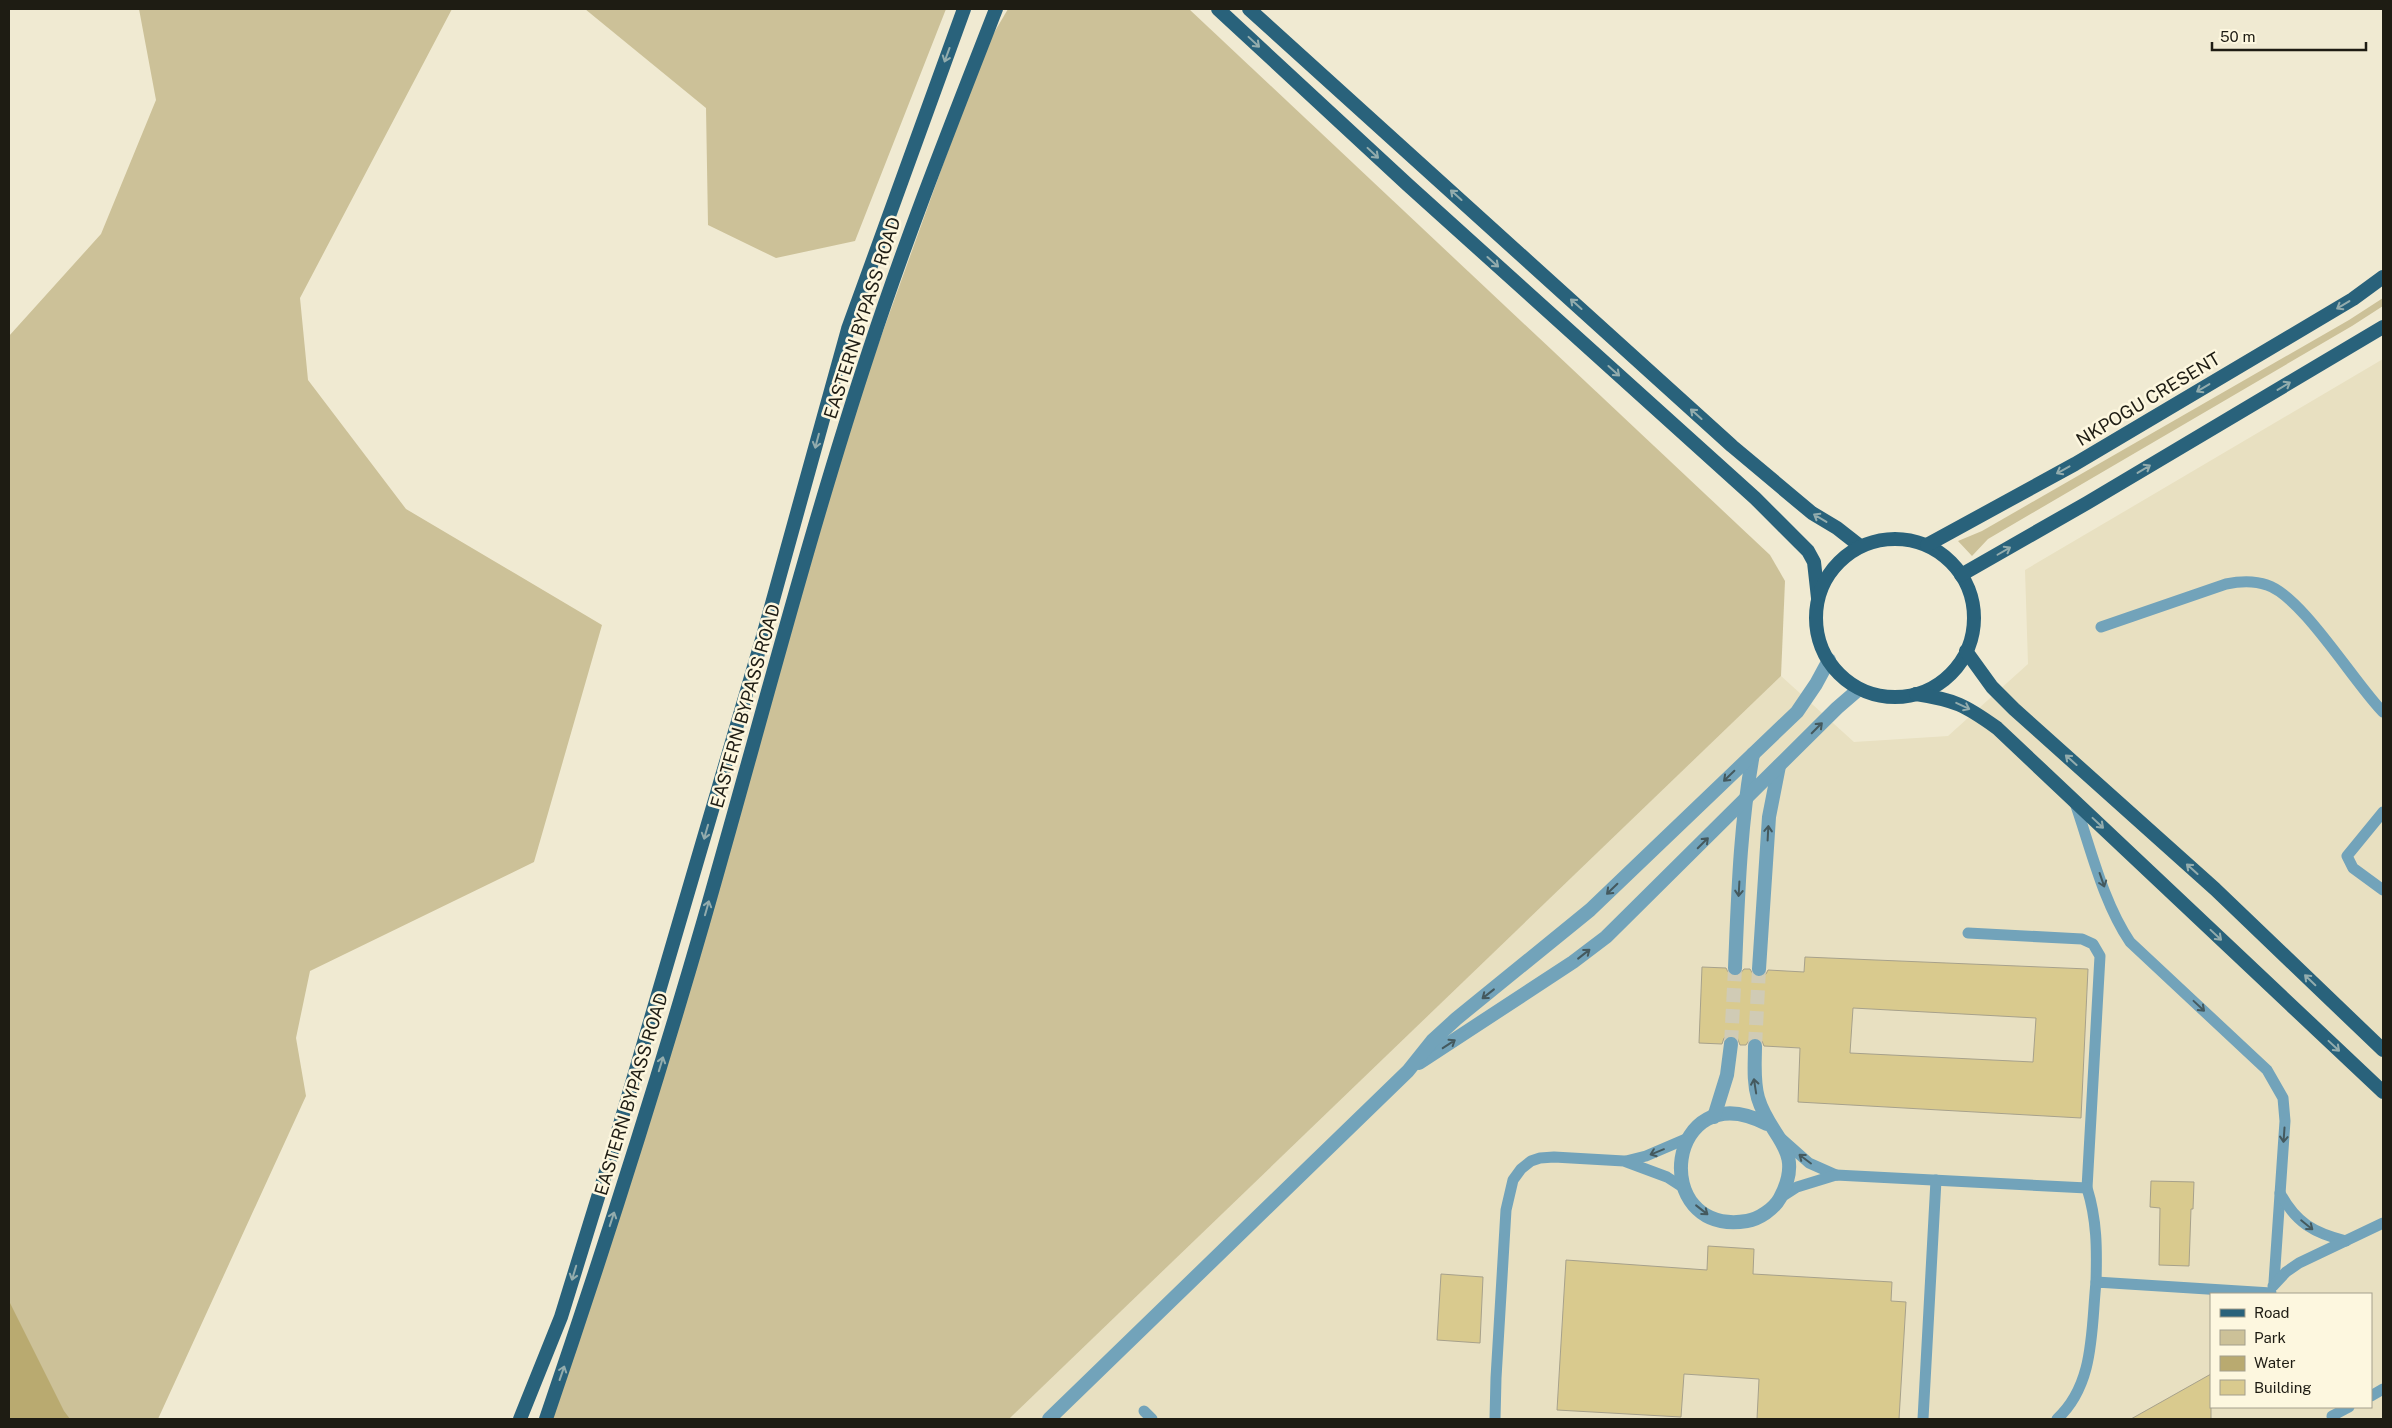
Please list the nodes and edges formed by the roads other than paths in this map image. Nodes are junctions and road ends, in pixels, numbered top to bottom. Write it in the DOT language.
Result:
graph roads {
  1 [pos="964,9"];
  2 [pos="996,9"];
  3 [pos="1218,9"];
  4 [pos="1249,9"];
  5 [pos="2383,277"];
  6 [pos="2383,327"];
  7 [pos="1860,546"];
  8 [pos="1928,546"];
  9 [pos="1961,575"];
  10 [pos="1818,598"];
  11 [pos="2101,627"];
  12 [pos="1966,652"];
  13 [pos="1829,660"];
  14 [pos="1859,689"];
  15 [pos="1916,694"];
  16 [pos="2383,712"];
  17 [pos="1753,754"];
  18 [pos="1779,766"];
  19 [pos="1744,801"];
  20 [pos="2075,801"];
  21 [pos="2383,812"];
  22 [pos="2383,890"];
  23 [pos="1968,933"];
  24 [pos="1735,968"];
  25 [pos="1760,969"];
  26 [pos="1731,1044"];
  27 [pos="1755,1046"];
  28 [pos="2383,1050"];
  29 [pos="1408,1070"];
  30 [pos="2383,1092"];
  31 [pos="1714,1116"];
  32 [pos="1767,1124"];
  33 [pos="1780,1136"];
  34 [pos="1688,1138"];
  35 [pos="1624,1161"];
  36 [pos="1836,1175"];
  37 [pos="1936,1180"];
  38 [pos="1684,1188"];
  39 [pos="2087,1188"];
  40 [pos="2280,1193"];
  41 [pos="1780,1198"];
  42 [pos="2383,1223"];
  43 [pos="2346,1241"];
  44 [pos="2096,1282"];
  45 [pos="2273,1290"];
  46 [pos="2383,1389"];
  47 [pos="2372,1395"];
  48 [pos="2346,1408"];
  49 [pos="2331,1414"];
  50 [pos="520,1419"];
  51 [pos="546,1419"];
  52 [pos="1050,1419"];
  53 [pos="1496,1419"];
  54 [pos="1923,1419"];
  55 [pos="2057,1419"];
  1 -- 50 [label="main road, EASTERN BYPASS ROAD, one-way"];
  51 -- 2 [label="main road, EASTERN BYPASS ROAD, one-way"];
  3 -- 10 [label="main road, one-way"];
  7 -- 4 [label="main road, one-way"];
  5 -- 8 [label="main road, NKPOGU CRESENT, one-way"];
  9 -- 6 [label="main road, one-way"];
  7 -- 8 [label="main road"];
  7 -- 10 [label="main road"];
  8 -- 9 [label="main road"];
  9 -- 12 [label="main road"];
  10 -- 13 [label="main road"];
  11 -- 16 [label="lane"];
  12 -- 15 [label="main road"];
  28 -- 12 [label="main road, one-way"];
  13 -- 14 [label="main road"];
  13 -- 17 [label="street"];
  14 -- 15 [label="main road"];
  18 -- 14 [label="street, one-way"];
  15 -- 20 [label="main road, one-way"];
  17 -- 19 [label="street"];
  17 -- 29 [label="street, one-way"];
  18 -- 19 [label="street"];
  25 -- 18 [label="street, one-way"];
  19 -- 24 [label="street, one-way"];
  29 -- 19 [label="street, one-way"];
  20 -- 30 [label="main road, one-way"];
  20 -- 40 [label="lane, one-way"];
  21 -- 22 [label="lane"];
  23 -- 39 [label="lane"];
  26 -- 31 [label="street"];
  32 -- 27 [label="street, one-way"];
  29 -- 52 [label="street"];
  31 -- 32 [label="street"];
  31 -- 34 [label="street"];
  32 -- 33 [label="street"];
  36 -- 33 [label="lane, one-way"];
  33 -- 41 [label="street"];
  34 -- 35 [label="lane, one-way"];
  34 -- 38 [label="street"];
  35 -- 38 [label="lane"];
  35 -- 53 [label="lane"];
  36 -- 37 [label="lane"];
  36 -- 41 [label="lane"];
  37 -- 39 [label="lane"];
  37 -- 54 [label="lane"];
  38 -- 41 [label="street, one-way"];
  39 -- 44 [label="lane"];
  40 -- 43 [label="lane, one-way"];
  40 -- 45 [label="lane"];
  42 -- 43 [label="lane"];
  43 -- 45 [label="lane"];
  44 -- 45 [label="lane"];
  44 -- 55 [label="lane"];
  46 -- 47 [label="lane"];
  48 -- 49 [label="lane"];
}
